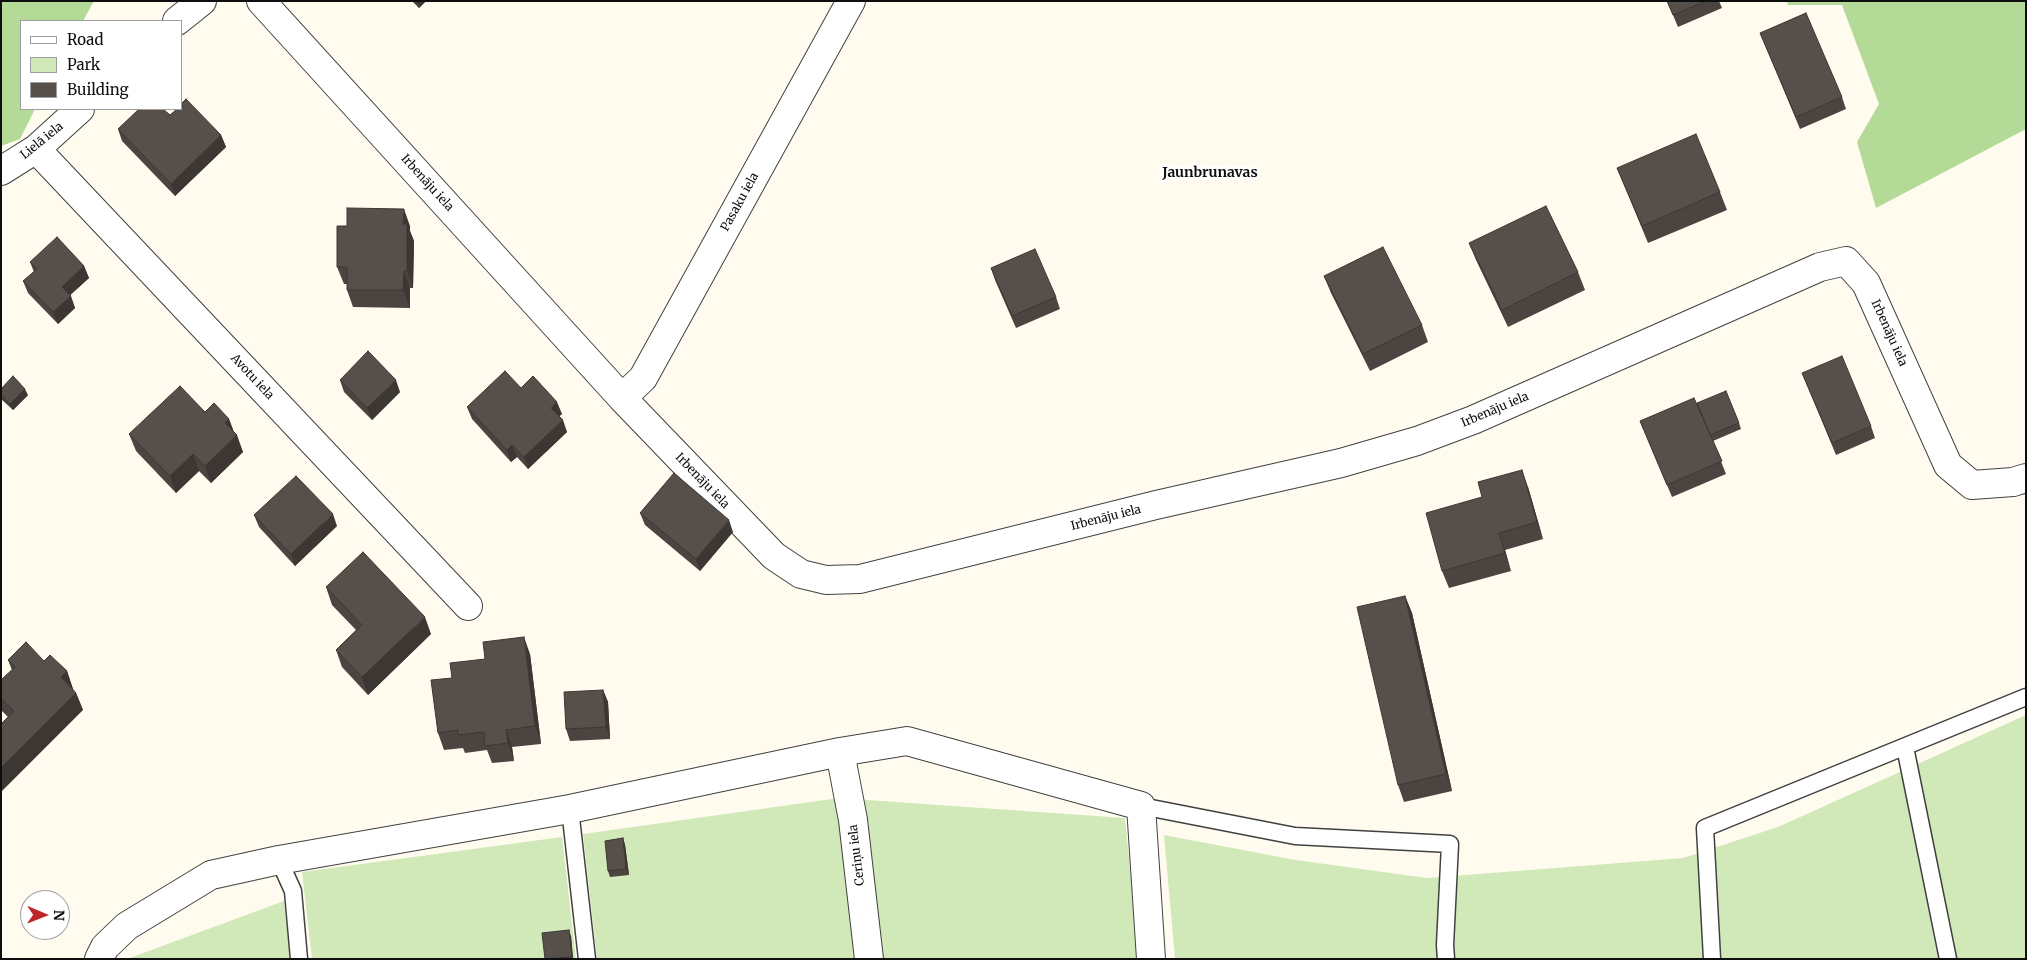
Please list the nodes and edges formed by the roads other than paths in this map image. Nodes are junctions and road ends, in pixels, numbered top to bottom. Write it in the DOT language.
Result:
graph roads {
  1 [pos="202,1"];
  2 [pos="261,1"];
  3 [pos="851,1"];
  4 [pos="178,20"];
  5 [pos="79,110"];
  6 [pos="36,149"];
  7 [pos="1,171"];
  8 [pos="622,398"];
  9 [pos="2026,478"];
  10 [pos="468,606"];
  11 [pos="2026,697"];
  12 [pos="1905,746"];
  13 [pos="840,752"];
  14 [pos="1141,806"];
  15 [pos="570,809"];
  16 [pos="279,860"];
  17 [pos="99,959"];
  18 [pos="299,959"];
  19 [pos="587,959"];
  20 [pos="869,959"];
  21 [pos="1151,959"];
  22 [pos="1446,959"];
  23 [pos="1712,959"];
  24 [pos="1948,959"];
  1 -- 4 [label="street"];
  2 -- 8 [label="street, Irbenāju iela"];
  3 -- 8 [label="street, Pasaku iela"];
  5 -- 6 [label="street, Lielā iela"];
  6 -- 7 [label="street, Lielā iela"];
  6 -- 10 [label="street, Avotu iela"];
  8 -- 9 [label="street, Irbenāju iela"];
  11 -- 12 [label="lane"];
  12 -- 23 [label="lane"];
  12 -- 24 [label="lane"];
  13 -- 14 [label="street"];
  13 -- 15 [label="street"];
  13 -- 20 [label="street, Ceriņu iela"];
  14 -- 21 [label="street"];
  14 -- 22 [label="lane"];
  15 -- 16 [label="street"];
  15 -- 19 [label="lane"];
  16 -- 17 [label="street"];
  16 -- 18 [label="lane"];
}
